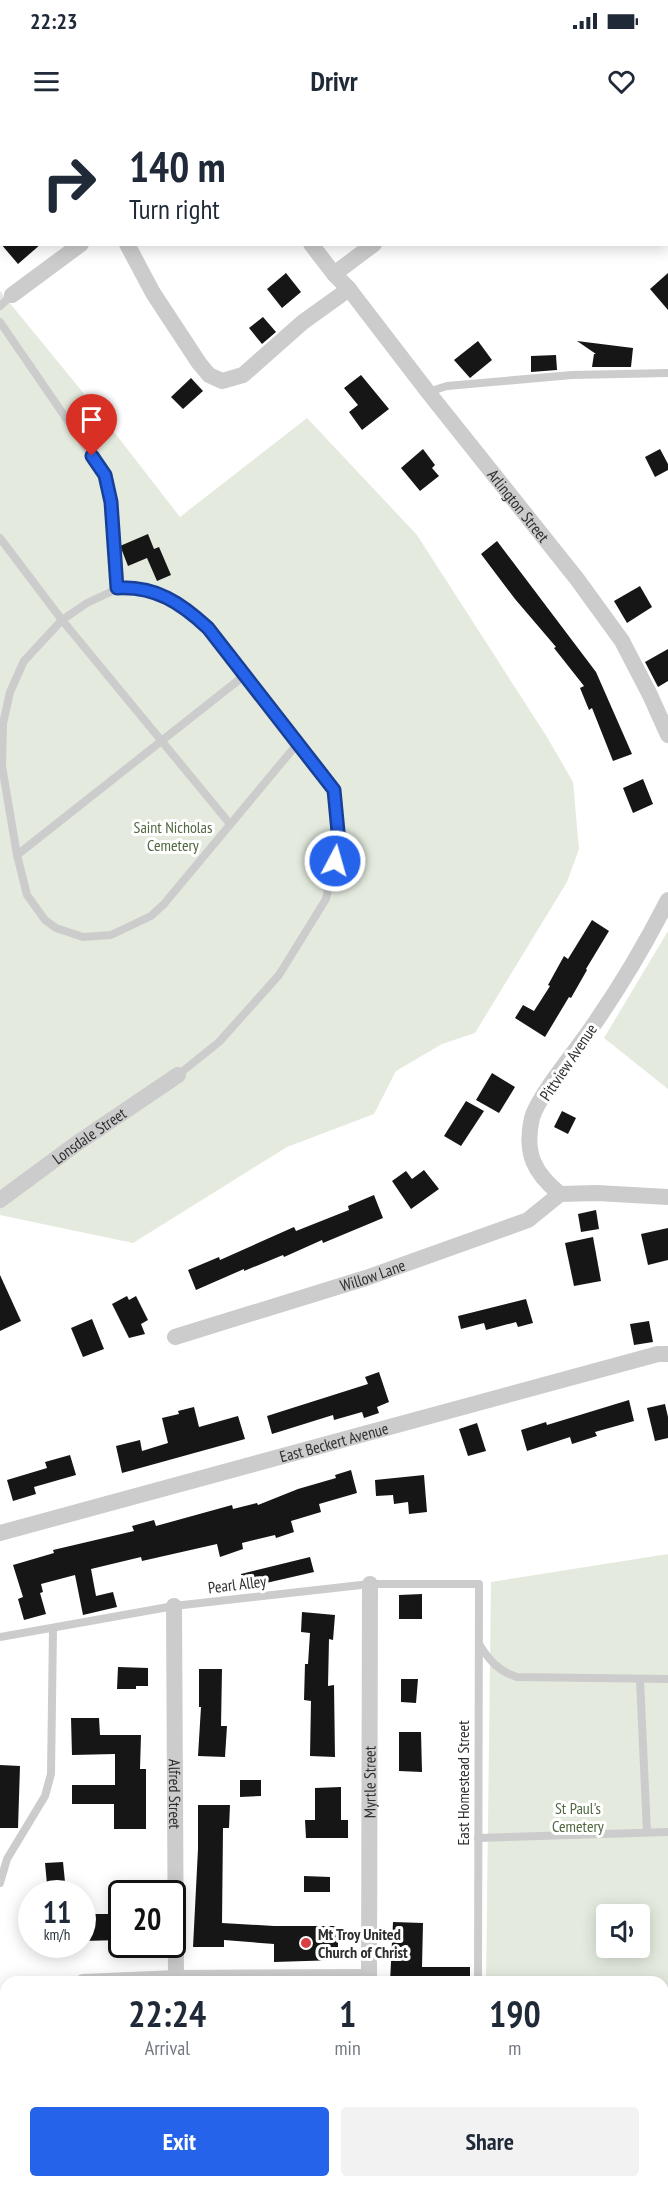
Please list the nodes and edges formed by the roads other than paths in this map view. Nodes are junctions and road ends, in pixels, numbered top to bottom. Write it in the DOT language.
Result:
graph roads {
  1 [pos="78,246"];
  2 [pos="128,246"];
  3 [pos="312,246"];
  4 [pos="371,246"];
  5 [pos="334,274"];
  6 [pos="349,289"];
  7 [pos="6,301"];
  8 [pos="0,322"];
  9 [pos="668,373"];
  10 [pos="428,392"];
  11 [pos="0,538"];
  12 [pos="117,588"];
  13 [pos="62,620"];
  14 [pos="245,675"];
  15 [pos="668,735"];
  16 [pos="162,741"];
  17 [pos="298,743"];
  18 [pos="230,824"];
  19 [pos="17,855"];
  20 [pos="668,900"];
  21 [pos="178,1075"];
  22 [pos="560,1194"];
  23 [pos="668,1197"];
  24 [pos="0,1200"];
  25 [pos="175,1337"];
  26 [pos="668,1354"];
  27 [pos="0,1533"];
  28 [pos="370,1584"];
  29 [pos="479,1584"];
  30 [pos="174,1606"];
  31 [pos="53,1629"];
  32 [pos="0,1637"];
  33 [pos="479,1644"];
  34 [pos="668,1679"];
  35 [pos="640,1680"];
  36 [pos="647,1832"];
  37 [pos="668,1832"];
  38 [pos="478,1838"];
  39 [pos="0,1882"];
  40 [pos="176,1976"];
  41 [pos="369,1976"];
  42 [pos="478,1976"];
  1 -- 7 [label="street"];
  2 -- 6 [label="street"];
  3 -- 5 [label="street, Arlington Street"];
  4 -- 5 [label="street"];
  5 -- 6 [label="street, Arlington Street"];
  6 -- 10 [label="street, Arlington Street"];
  8 -- 12 [label="lane"];
  9 -- 10 [label="lane"];
  10 -- 15 [label="street, Arlington Street"];
  11 -- 13 [label="lane"];
  12 -- 13 [label="lane"];
  12 -- 14 [label="lane"];
  13 -- 16 [label="lane"];
  13 -- 19 [label="lane"];
  14 -- 16 [label="lane"];
  14 -- 17 [label="lane"];
  16 -- 18 [label="lane"];
  16 -- 19 [label="lane"];
  17 -- 18 [label="lane"];
  17 -- 21 [label="lane"];
  18 -- 19 [label="lane"];
  20 -- 22 [label="street, Pittview Avenue"];
  21 -- 24 [label="street, Lonsdale Street"];
  22 -- 23 [label="street"];
  22 -- 25 [label="street, Willow Lane"];
  26 -- 27 [label="street, East Beckert Avenue"];
  28 -- 29 [label="lane, Pearl Alley"];
  28 -- 30 [label="lane, Pearl Alley"];
  28 -- 41 [label="street, Myrtle Street"];
  29 -- 33 [label="lane, East Homestead Street"];
  30 -- 31 [label="lane, Pearl Alley"];
  30 -- 40 [label="street, Alfred Street"];
  31 -- 32 [label="lane, Pearl Alley"];
  31 -- 39 [label="lane"];
  33 -- 35 [label="lane"];
  33 -- 38 [label="lane, East Homestead Street"];
  34 -- 35 [label="lane"];
  35 -- 36 [label="lane"];
  36 -- 37 [label="lane"];
  36 -- 38 [label="lane"];
  38 -- 42 [label="lane, East Homestead Street"];
}
